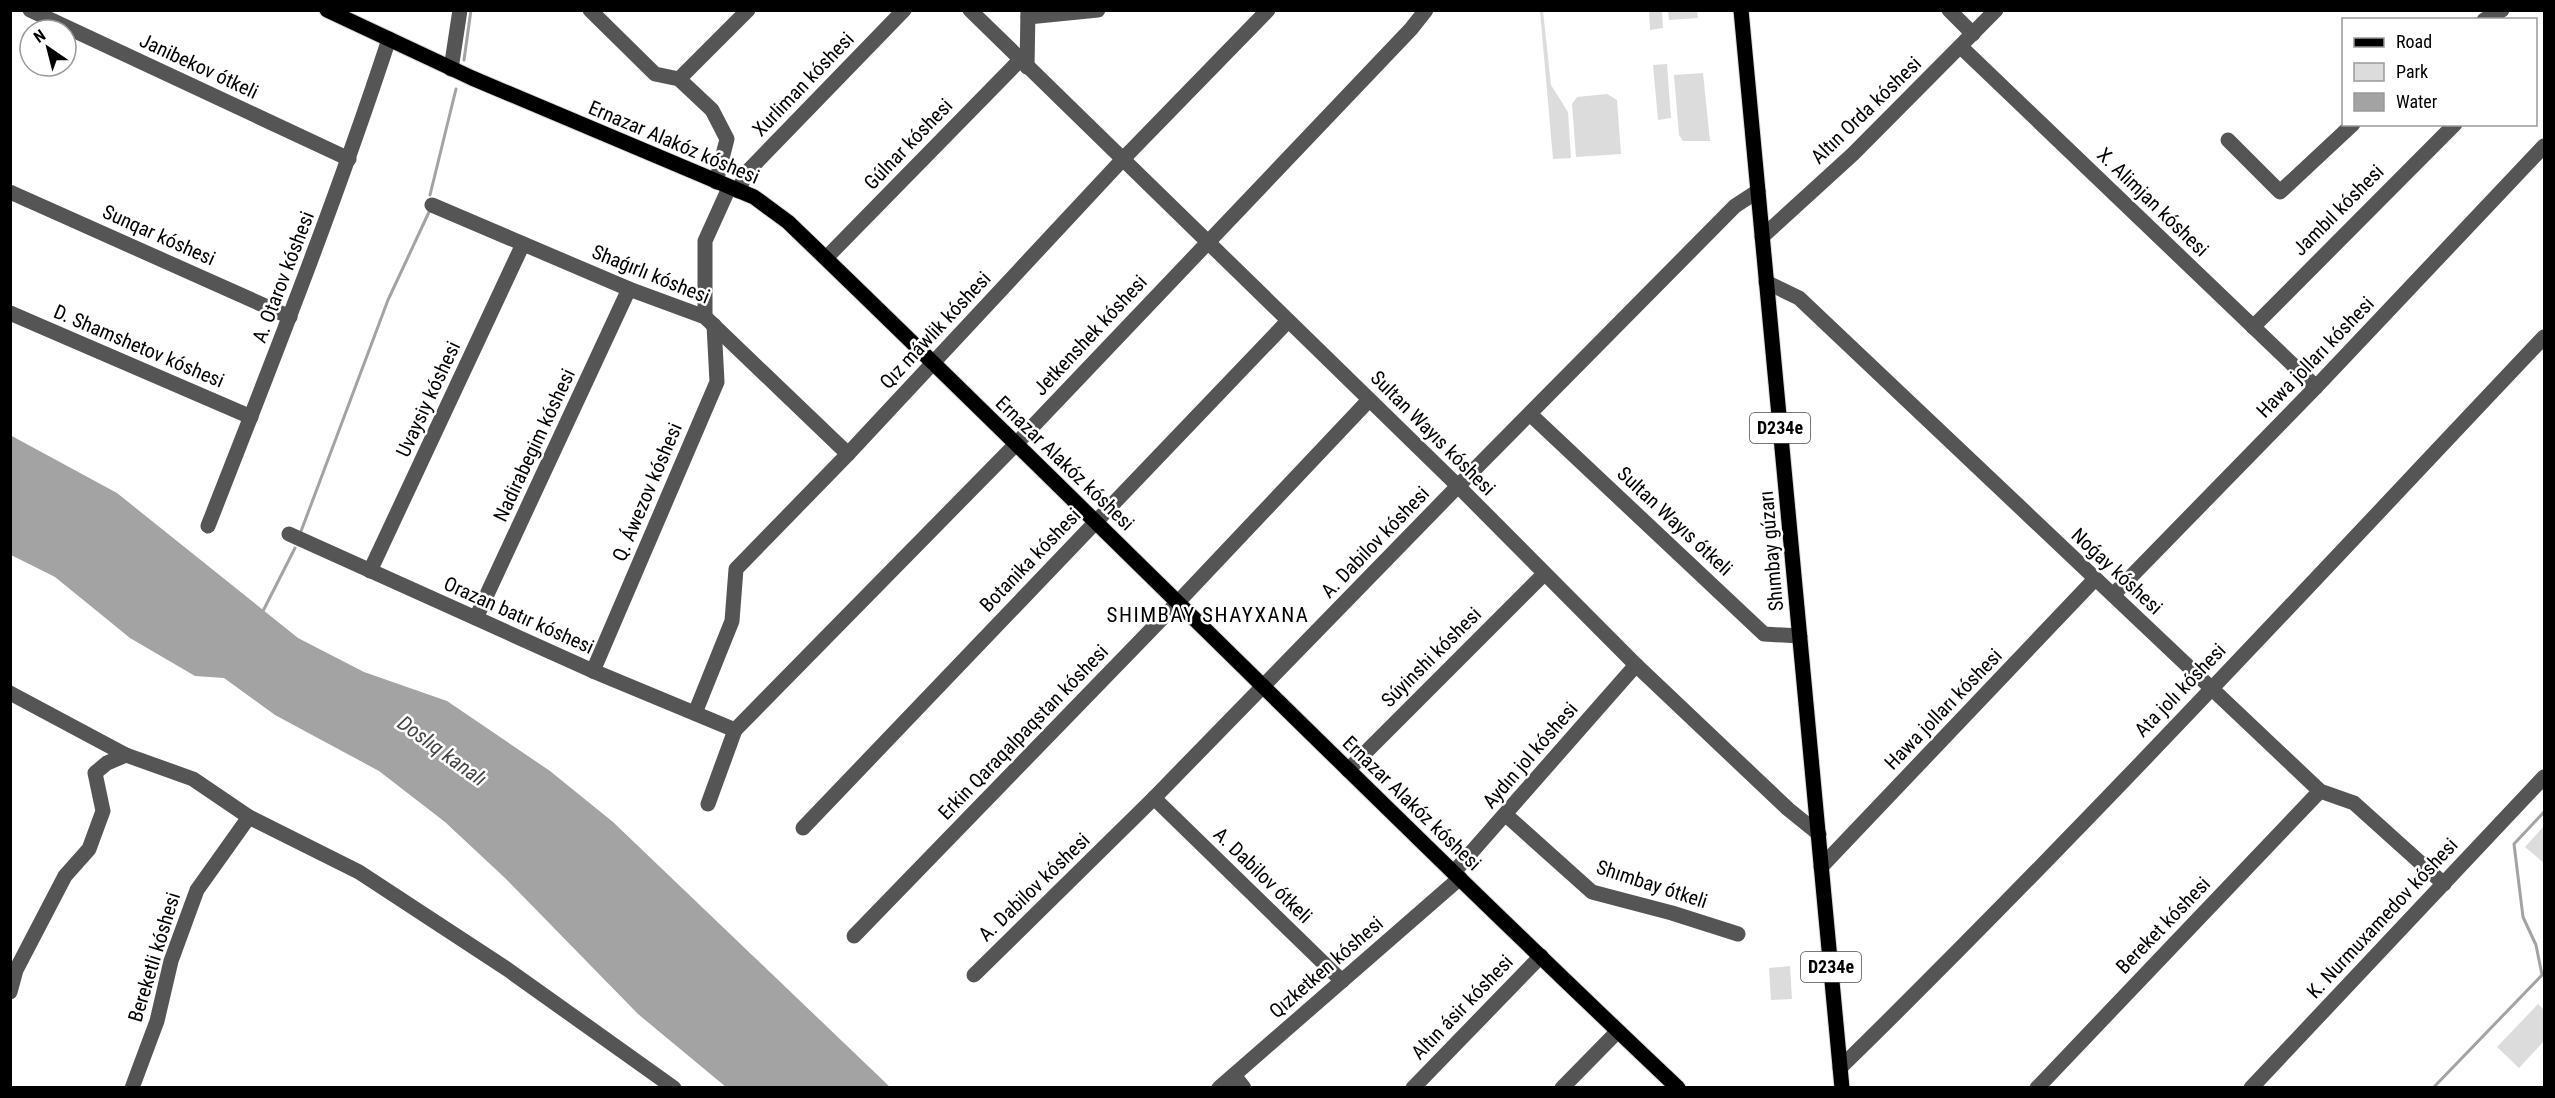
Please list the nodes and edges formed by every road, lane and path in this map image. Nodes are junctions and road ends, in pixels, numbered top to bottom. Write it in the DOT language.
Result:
graph roads {
  1 [pos="30,10"];
  2 [pos="327,10"];
  3 [pos="460,10"];
  4 [pos="590,10"];
  5 [pos="748,10"];
  6 [pos="904,10"];
  7 [pos="970,10"];
  8 [pos="1098,10"];
  9 [pos="1268,10"];
  10 [pos="1426,10"];
  11 [pos="1741,10"];
  12 [pos="1948,10"];
  13 [pos="1996,10"];
  14 [pos="2502,10"];
  15 [pos="1028,14"];
  16 [pos="2488,18"];
  17 [pos="1973,34"];
  18 [pos="389,39"];
  19 [pos="1960,47"];
  20 [pos="1024,63"];
  21 [pos="451,69"];
  22 [pos="679,80"];
  23 [pos="2351,126"];
  24 [pos="2452,126"];
  25 [pos="2228,140"];
  26 [pos="2544,146"];
  27 [pos="350,159"];
  28 [pos="1123,159"];
  29 [pos="728,187"];
  30 [pos="1758,191"];
  31 [pos="10,192"];
  32 [pos="432,206"];
  33 [pos="1762,237"];
  34 [pos="1207,242"];
  35 [pos="524,244"];
  36 [pos="826,258"];
  37 [pos="1766,282"];
  38 [pos="629,289"];
  39 [pos="10,313"];
  40 [pos="290,317"];
  41 [pos="710,321"];
  42 [pos="1288,321"];
  43 [pos="2253,327"];
  44 [pos="2544,337"];
  45 [pos="933,363"];
  46 [pos="2316,387"];
  47 [pos="1369,400"];
  48 [pos="1531,415"];
  49 [pos="251,417"];
  50 [pos="1016,444"];
  51 [pos="848,454"];
  52 [pos="1458,486"];
  53 [pos="1096,521"];
  54 [pos="208,526"];
  55 [pos="289,534"];
  56 [pos="370,571"];
  57 [pos="1544,574"];
  58 [pos="2095,579"];
  59 [pos="2113,595"];
  60 [pos="1179,602"];
  61 [pos="476,618"];
  62 [pos="1800,636"];
  63 [pos="1636,665"];
  64 [pos="593,671"];
  65 [pos="1264,686"];
  66 [pos="2211,688"];
  67 [pos="13,699"];
  68 [pos="695,713"];
  69 [pos="735,730"];
  70 [pos="126,755"];
  71 [pos="1348,770"];
  72 [pos="2544,777"];
  73 [pos="2320,791"];
  74 [pos="1154,798"];
  75 [pos="708,804"];
  76 [pos="1506,815"];
  77 [pos="249,817"];
  78 [pos="802,828"];
  79 [pos="1819,834"];
  80 [pos="1821,867"];
  81 [pos="1457,875"];
  82 [pos="2444,884"];
  83 [pos="1738,934"];
  84 [pos="854,936"];
  85 [pos="1541,956"];
  86 [pos="974,975"];
  87 [pos="1342,981"];
  88 [pos="10,993"];
  89 [pos="1618,1031"];
  90 [pos="1840,1068"];
  91 [pos="1233,1074"];
  92 [pos="132,1088"];
  93 [pos="674,1088"];
  94 [pos="1219,1088"];
  95 [pos="1244,1088"];
  96 [pos="1413,1088"];
  97 [pos="1562,1088"];
  98 [pos="1678,1088"];
  99 [pos="1842,1088"];
  100 [pos="2037,1088"];
  101 [pos="2251,1088"];
  1 -- 27 [label="street, Janibekov ótkeli"];
  2 -- 18 [label="main road, Ernazar Alakóz kóshesi"];
  3 -- 21 [label="street"];
  4 -- 22 [label="street"];
  5 -- 22 [label="street"];
  6 -- 29 [label="street, Xurliman kóshesi"];
  7 -- 20 [label="street, Sultan Wayıs kóshesi"];
  8 -- 15 [label="street"];
  9 -- 28 [label="street, Qız máwlik kóshesi"];
  10 -- 34 [label="street, Jetkenshek kóshesi"];
  11 -- 30 [label="main road, Shımbay gúzarı / D234e"];
  12 -- 17 [label="street"];
  13 -- 17 [label="street, Altın Orda kóshesi"];
  14 -- 16 [label="street"];
  15 -- 20 [label="street"];
  17 -- 19 [label="street, Altın Orda kóshesi"];
  18 -- 21 [label="main road, Ernazar Alakóz kóshesi"];
  18 -- 27 [label="street, A. Otarov kóshesi"];
  19 -- 33 [label="street, Altın Orda kóshesi"];
  19 -- 43 [label="street, X. Alimjan kóshesi"];
  20 -- 28 [label="street, Sultan Wayıs kóshesi"];
  20 -- 36 [label="street, Gúlnar kóshesi"];
  21 -- 29 [label="main road, Ernazar Alakóz kóshesi"];
  22 -- 29 [label="street"];
  23 -- 25 [label="street"];
  24 -- 43 [label="street, Jambıl kóshesi"];
  26 -- 46 [label="street, Hawa jolları kóshesi"];
  27 -- 40 [label="street, A. Otarov kóshesi"];
  28 -- 34 [label="street, Sultan Wayıs kóshesi"];
  28 -- 45 [label="street, Qız máwlik kóshesi"];
  29 -- 36 [label="main road, Ernazar Alakóz kóshesi"];
  29 -- 41 [label="street, Q. Áwezov kóshesi"];
  30 -- 33 [label="main road, Shımbay gúzarı / D234e"];
  30 -- 48 [label="street, A. Dabilov kóshesi"];
  31 -- 40 [label="street, Sunqar kóshesi"];
  32 -- 35 [label="street, Shaǵırlı kóshesi"];
  33 -- 37 [label="main road, Shımbay gúzarı / D234e"];
  34 -- 42 [label="street, Sultan Wayıs kóshesi"];
  34 -- 50 [label="street, Jetkenshek kóshesi"];
  35 -- 38 [label="street, Shaǵırlı kóshesi"];
  35 -- 56 [label="street, Uvaysiy kóshesi"];
  36 -- 45 [label="main road, Ernazar Alakóz kóshesi"];
  37 -- 58 [label="street, Noǵay kóshesi"];
  37 -- 62 [label="main road, Shımbay gúzarı / D234e"];
  38 -- 41 [label="street, Shaǵırlı kóshesi"];
  38 -- 61 [label="street, Nadirabegim kóshesi"];
  39 -- 49 [label="street, D. Shamshetov kóshesi"];
  40 -- 49 [label="street, A. Otarov kóshesi"];
  41 -- 51 [label="street, Shaǵırlı kóshesi"];
  41 -- 64 [label="street, Q. Áwezov kóshesi"];
  42 -- 47 [label="street, Sultan Wayıs kóshesi"];
  42 -- 53 [label="street, Botanika kóshesi"];
  43 -- 46 [label="street, X. Alimjan kóshesi"];
  44 -- 66 [label="street, Ata jolı kóshesi"];
  45 -- 50 [label="main road, Ernazar Alakóz kóshesi"];
  45 -- 51 [label="street, Qız máwlik kóshesi"];
  46 -- 59 [label="street, Hawa jolları kóshesi"];
  47 -- 52 [label="street, Sultan Wayıs kóshesi"];
  47 -- 60 [label="street, Erkin Qaraqalpaqstan kóshesi"];
  48 -- 52 [label="street, A. Dabilov kóshesi"];
  48 -- 62 [label="street, Sultan Wayıs ótkeli"];
  49 -- 54 [label="street, A. Otarov kóshesi"];
  50 -- 53 [label="main road, Ernazar Alakóz kóshesi"];
  50 -- 69 [label="street, Jetkenshek kóshesi"];
  51 -- 68 [label="street, Qız máwlik kóshesi"];
  52 -- 57 [label="street, Sultan Wayıs kóshesi"];
  52 -- 65 [label="street, A. Dabilov kóshesi"];
  53 -- 60 [label="main road, Ernazar Alakóz kóshesi"];
  53 -- 78 [label="street, Botanika kóshesi"];
  55 -- 56 [label="street, Orazan batır kóshesi"];
  56 -- 61 [label="street, Orazan batır kóshesi"];
  57 -- 63 [label="street, Sultan Wayıs kóshesi"];
  57 -- 71 [label="street, Súyinshi kóshesi"];
  58 -- 59 [label="street, Noǵay kóshesi"];
  58 -- 80 [label="street, Hawa jolları kóshesi"];
  59 -- 66 [label="street, Noǵay kóshesi"];
  60 -- 65 [label="main road, Ernazar Alakóz kóshesi"];
  60 -- 84 [label="street, Erkin Qaraqalpaqstan kóshesi"];
  61 -- 64 [label="street, Orazan batır kóshesi"];
  62 -- 79 [label="main road, Shımbay gúzarı / D234e"];
  63 -- 76 [label="street, Aydın jol kóshesi"];
  63 -- 79 [label="street, Sultan Wayıs kóshesi"];
  64 -- 68 [label="street, Orazan batır kóshesi"];
  65 -- 71 [label="main road, Ernazar Alakóz kóshesi"];
  65 -- 74 [label="street, A. Dabilov kóshesi"];
  66 -- 73 [label="street, Noǵay kóshesi"];
  66 -- 90 [label="street, Ata jolı kóshesi"];
  67 -- 70 [label="street"];
  68 -- 69 [label="street, Orazan batır kóshesi"];
  69 -- 75 [label="street, Jetkenshek kóshesi"];
  70 -- 77 [label="street"];
  70 -- 88 [label="street"];
  71 -- 81 [label="main road, Ernazar Alakóz kóshesi"];
  72 -- 82 [label="street, K. Nurmuxamedov kóshesi"];
  73 -- 82 [label="street, Noǵay kóshesi"];
  73 -- 100 [label="street, Bereket kóshesi"];
  74 -- 86 [label="street, A. Dabilov kóshesi"];
  74 -- 87 [label="street, A. Dabilov ótkeli"];
  76 -- 81 [label="street, Aydın jol kóshesi"];
  76 -- 83 [label="street, Shımbay ótkeli"];
  77 -- 92 [label="street, Bereketli kóshesi"];
  77 -- 93 [label="street"];
  79 -- 80 [label="main road, Shımbay gúzarı / D234e"];
  80 -- 90 [label="main road, Shımbay gúzarı / D234e"];
  81 -- 85 [label="main road, Ernazar Alakóz kóshesi"];
  81 -- 87 [label="street, Qızketken kóshesi"];
  82 -- 101 [label="street, K. Nurmuxamedov kóshesi"];
  85 -- 89 [label="main road, Ernazar Alakóz kóshesi"];
  85 -- 96 [label="street, Altın ásir kóshesi"];
  87 -- 91 [label="street, Qızketken kóshesi"];
  89 -- 97 [label="street"];
  89 -- 98 [label="main road, Ernazar Alakóz kóshesi"];
  90 -- 99 [label="main road, Shımbay gúzarı / D234e"];
  91 -- 94 [label="street, Qızketken kóshesi"];
  91 -- 95 [label="street"];
}
